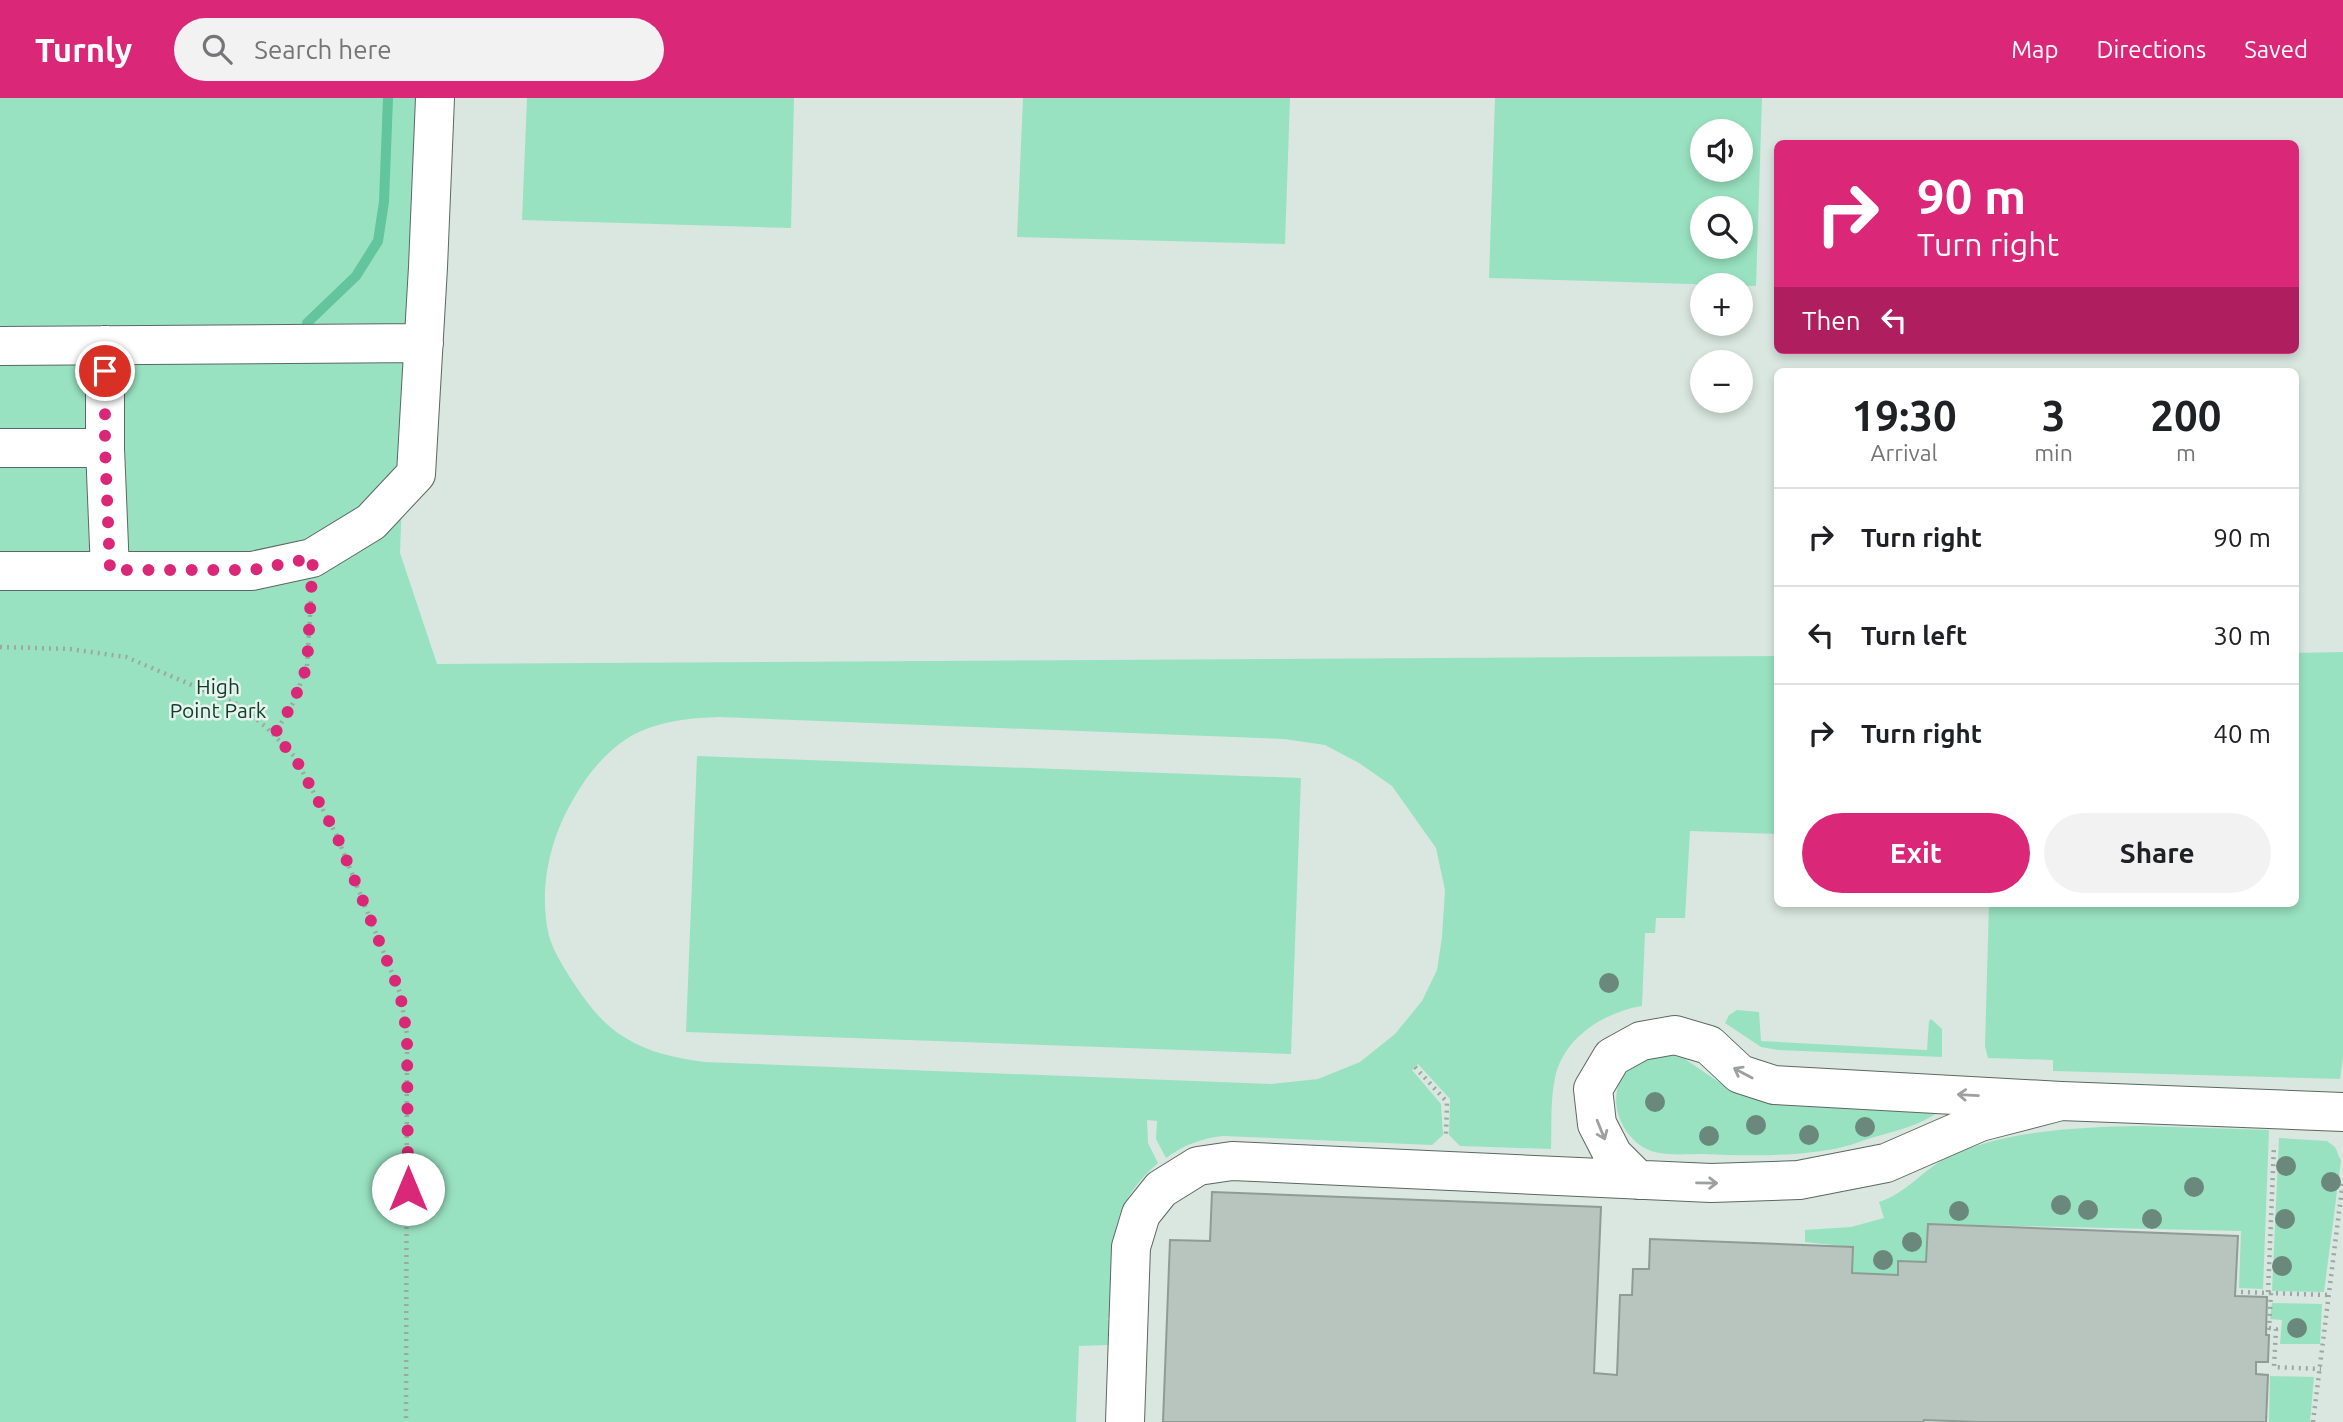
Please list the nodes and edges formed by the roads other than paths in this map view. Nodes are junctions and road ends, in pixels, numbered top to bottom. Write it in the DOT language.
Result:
graph roads {
  1 [pos="435,98"];
  2 [pos="424,343"];
  3 [pos="105,345"];
  4 [pos="0,346"];
  5 [pos="105,447"];
  6 [pos="0,448"];
  7 [pos="110,570"];
  8 [pos="0,571"];
  9 [pos="2060,1101"];
  10 [pos="2343,1112"];
  11 [pos="1638,1180"];
  12 [pos="1125,1422"];
  1 -- 2 [label="lane"];
  2 -- 3 [label="lane"];
  2 -- 7 [label="lane"];
  3 -- 4 [label="lane"];
  3 -- 5 [label="lane"];
  5 -- 6 [label="lane"];
  5 -- 7 [label="lane"];
  7 -- 8 [label="lane"];
  9 -- 10 [label="lane"];
  11 -- 9 [label="lane, one-way"];
  9 -- 11 [label="lane, one-way"];
  11 -- 12 [label="lane"];
}
